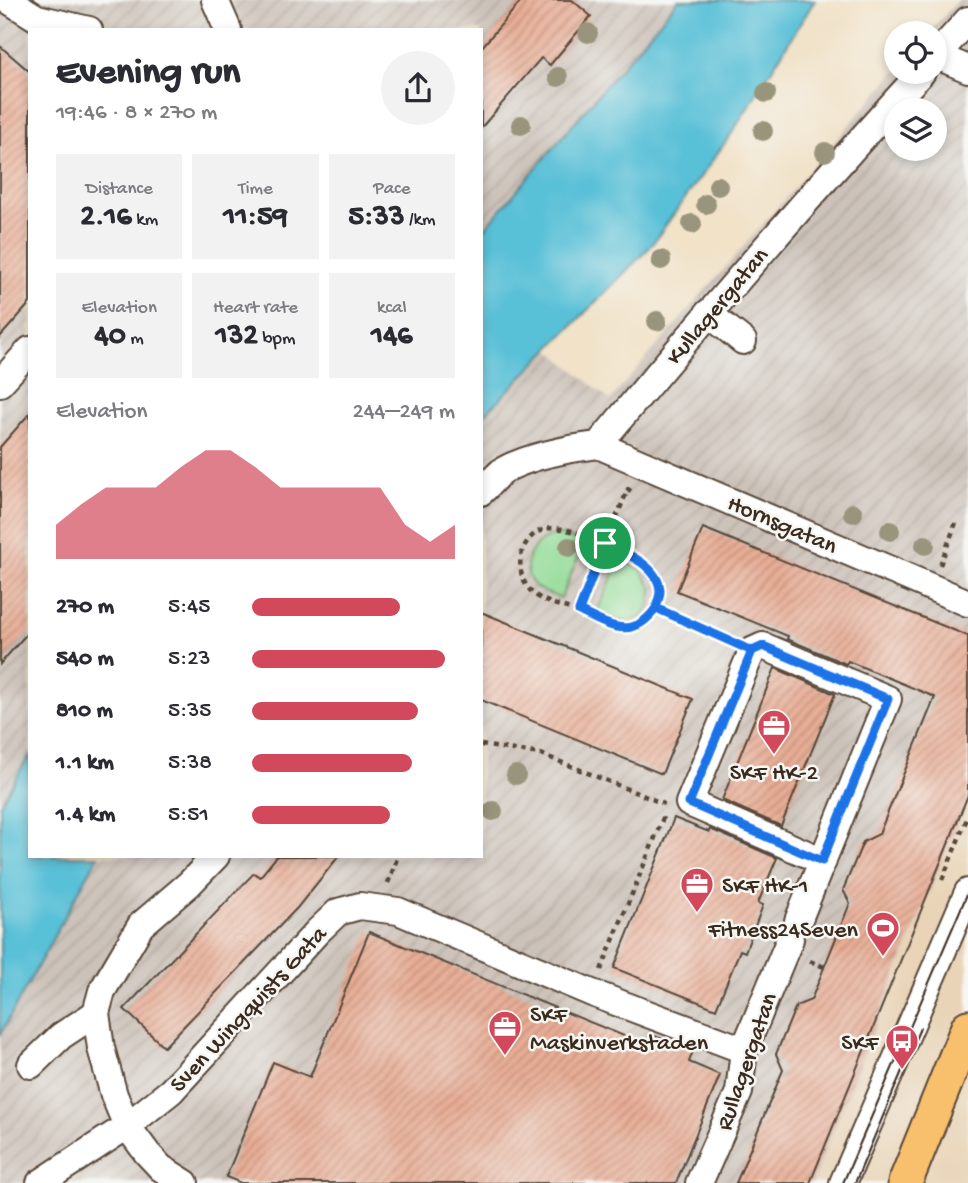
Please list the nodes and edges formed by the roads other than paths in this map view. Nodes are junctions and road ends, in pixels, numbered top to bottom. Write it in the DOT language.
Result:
graph roads {
  1 [pos="8,0"];
  2 [pos="215,0"];
  3 [pos="968,20"];
  4 [pos="80,28"];
  5 [pos="227,28"];
  6 [pos="947,44"];
  7 [pos="947,65"];
  8 [pos="968,69"];
  9 [pos="911,84"];
  10 [pos="708,313"];
  11 [pos="743,341"];
  12 [pos="28,352"];
  13 [pos="0,383"];
  14 [pos="598,445"];
  15 [pos="483,490"];
  16 [pos="968,603"];
  17 [pos="214,858"];
  18 [pos="822,861"];
  19 [pos="968,892"];
  20 [pos="96,1013"];
  21 [pos="968,1027"];
  22 [pos="744,1050"];
  23 [pos="31,1065"];
  24 [pos="127,1126"];
  25 [pos="40,1183"];
  26 [pos="185,1183"];
  27 [pos="699,1183"];
  28 [pos="843,1183"];
  29 [pos="905,1183"];
  1 -- 4 [label="street"];
  2 -- 5 [label="street"];
  3 -- 6 [label="street, Kullagergatan"];
  7 -- 8 [label="street"];
  9 -- 10 [label="street, Kullagergatan"];
  10 -- 11 [label="street"];
  10 -- 14 [label="street, Kullagergatan"];
  12 -- 13 [label="street"];
  14 -- 15 [label="street"];
  14 -- 16 [label="street, Hornsgatan"];
  17 -- 20 [label="street"];
  18 -- 18 [label="street, Rullagergatan"];
  18 -- 22 [label="street, Rullagergatan"];
  19 -- 28 [label="street"];
  20 -- 23 [label="street"];
  20 -- 24 [label="street"];
  21 -- 29 [label="main road"];
  22 -- 24 [label="street, Sven Wingquists Gata"];
  22 -- 27 [label="street, Rullagergatan"];
  24 -- 25 [label="street, Sven Wingquists Gata"];
  24 -- 26 [label="street"];
}
